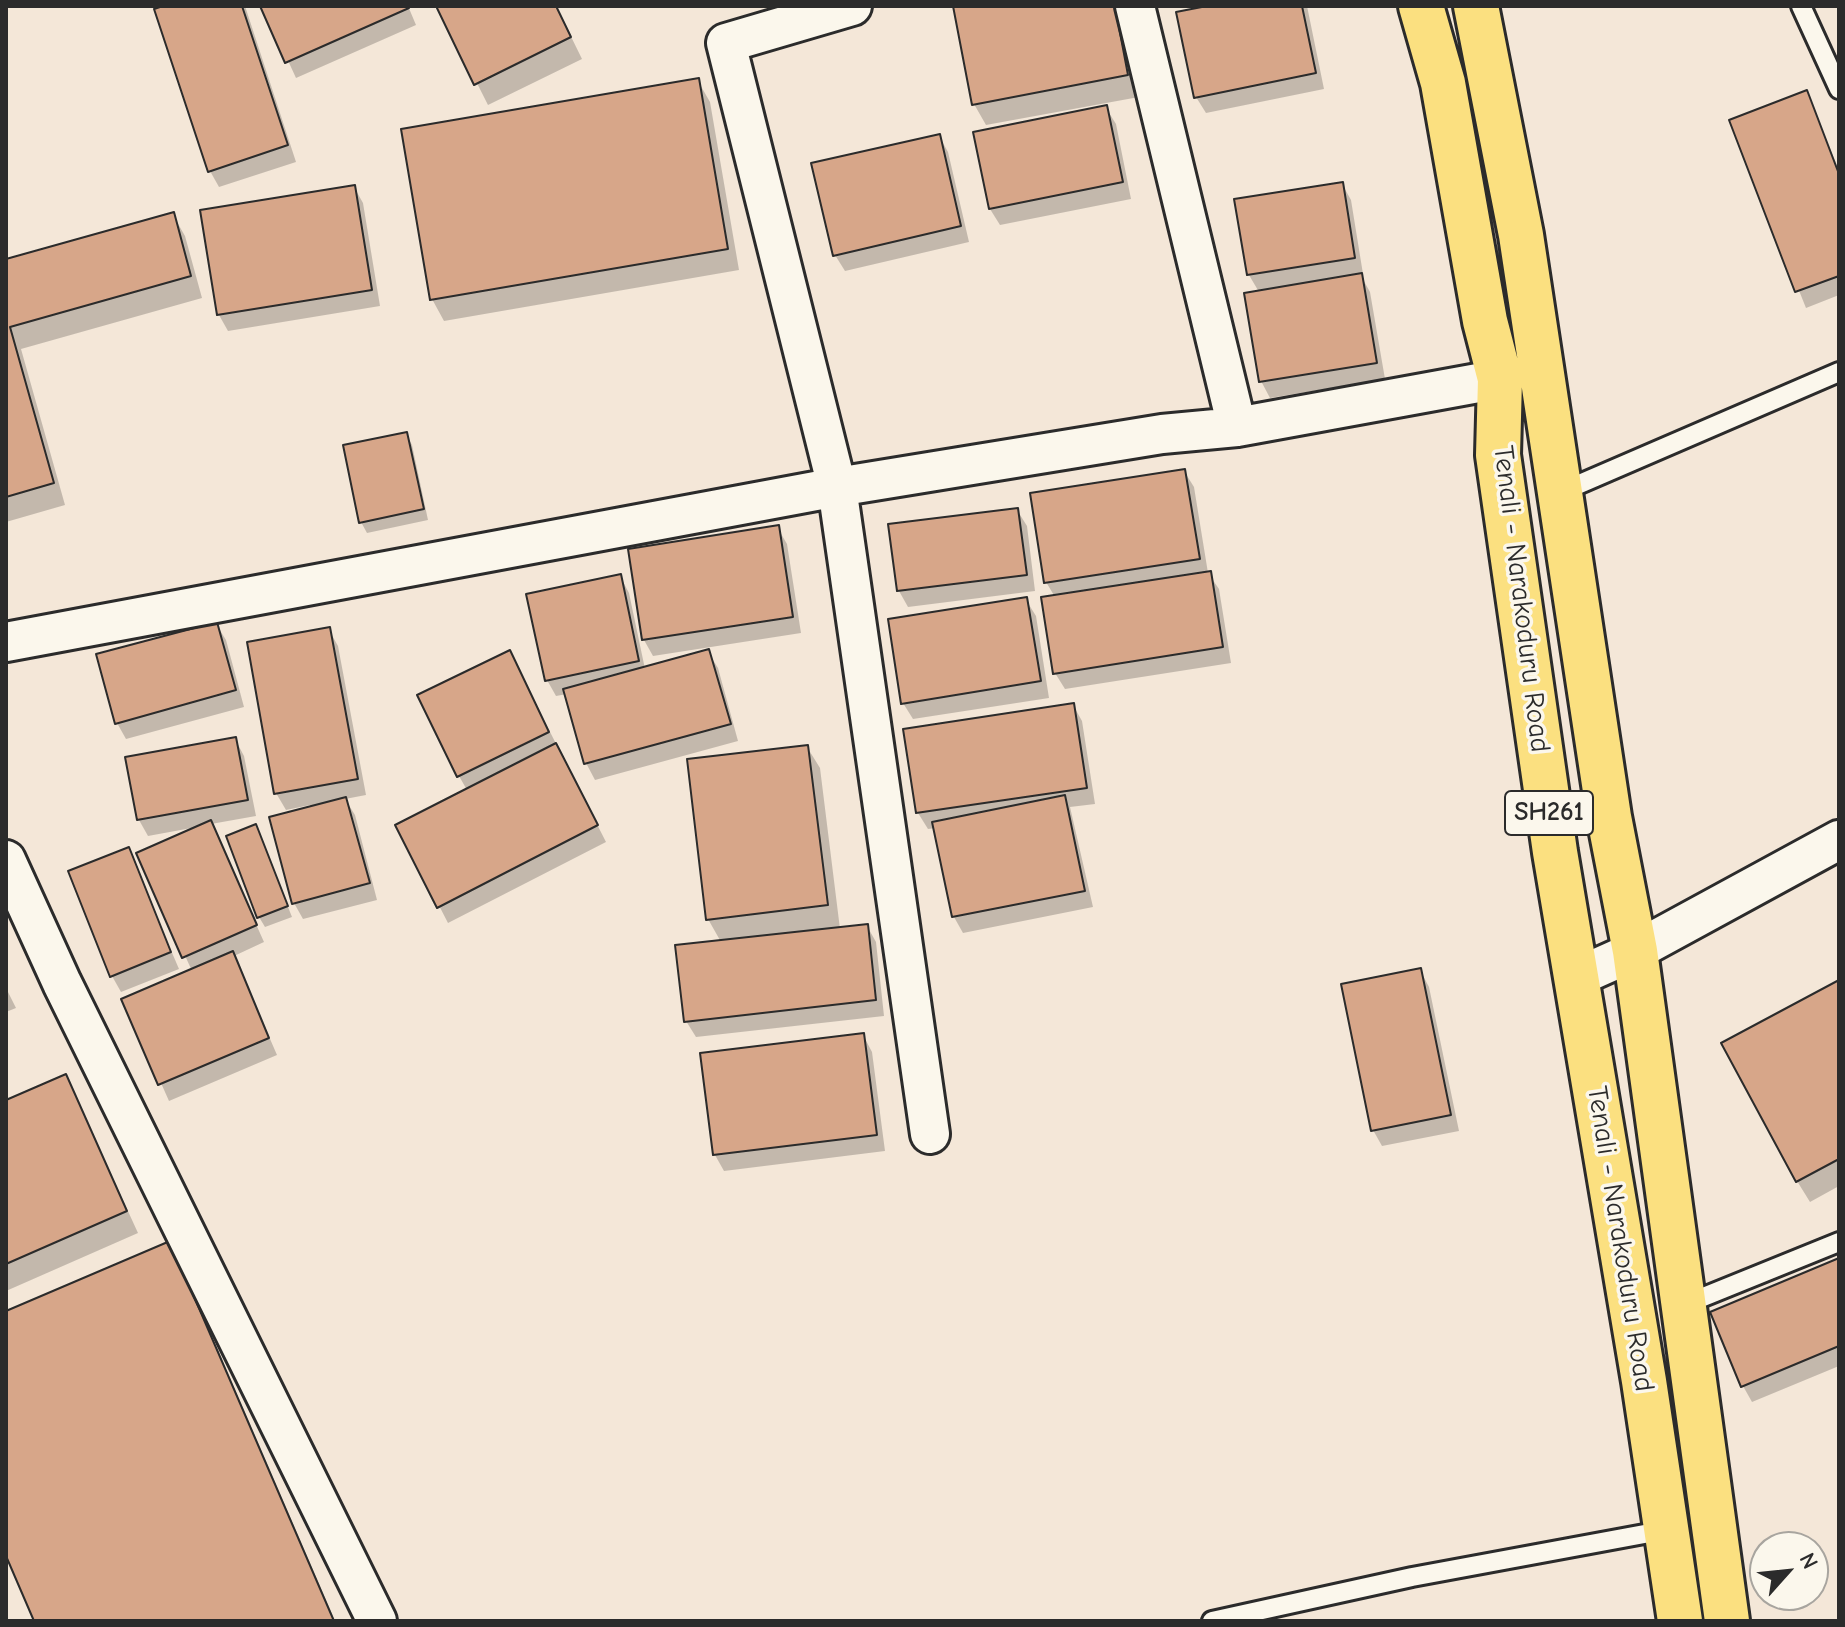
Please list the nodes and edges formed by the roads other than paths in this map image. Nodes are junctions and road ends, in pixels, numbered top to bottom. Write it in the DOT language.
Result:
graph roads {
  1 [pos="852,6"];
  2 [pos="1135,6"];
  3 [pos="1421,6"];
  4 [pos="1476,6"];
  5 [pos="1801,6"];
  6 [pos="1839,89"];
  7 [pos="1839,372"];
  8 [pos="1500,379"];
  9 [pos="1237,427"];
  10 [pos="837,487"];
  11 [pos="1561,492"];
  12 [pos="6,642"];
  13 [pos="1839,840"];
  14 [pos="6,860"];
  15 [pos="1635,951"];
  16 [pos="1577,977"];
  17 [pos="930,1134"];
  18 [pos="1839,1242"];
  19 [pos="1686,1304"];
  20 [pos="1666,1530"];
  21 [pos="377,1621"];
  22 [pos="1212,1621"];
  23 [pos="1680,1621"];
  24 [pos="1727,1621"];
  1 -- 10 [label="street"];
  2 -- 9 [label="street"];
  3 -- 8 [label="main road, Tenali - Narakoduru Road / SH261"];
  4 -- 11 [label="main road, Tenali - Narakoduru Road / SH261"];
  5 -- 6 [label="lane"];
  7 -- 11 [label="lane"];
  8 -- 9 [label="street"];
  8 -- 16 [label="main road, Tenali - Narakoduru Road / SH261"];
  9 -- 10 [label="street"];
  10 -- 12 [label="street"];
  10 -- 17 [label="street"];
  11 -- 15 [label="main road, Tenali - Narakoduru Road / SH261"];
  13 -- 15 [label="street"];
  14 -- 21 [label="street"];
  15 -- 16 [label="street"];
  15 -- 19 [label="main road, Tenali - Narakoduru Road / SH261"];
  16 -- 20 [label="main road, Tenali - Narakoduru Road / SH261"];
  18 -- 19 [label="lane"];
  19 -- 24 [label="main road, Tenali - Narakoduru Road / SH261"];
  20 -- 22 [label="lane"];
  20 -- 23 [label="main road, Tenali - Narakoduru Road / SH261"];
}
